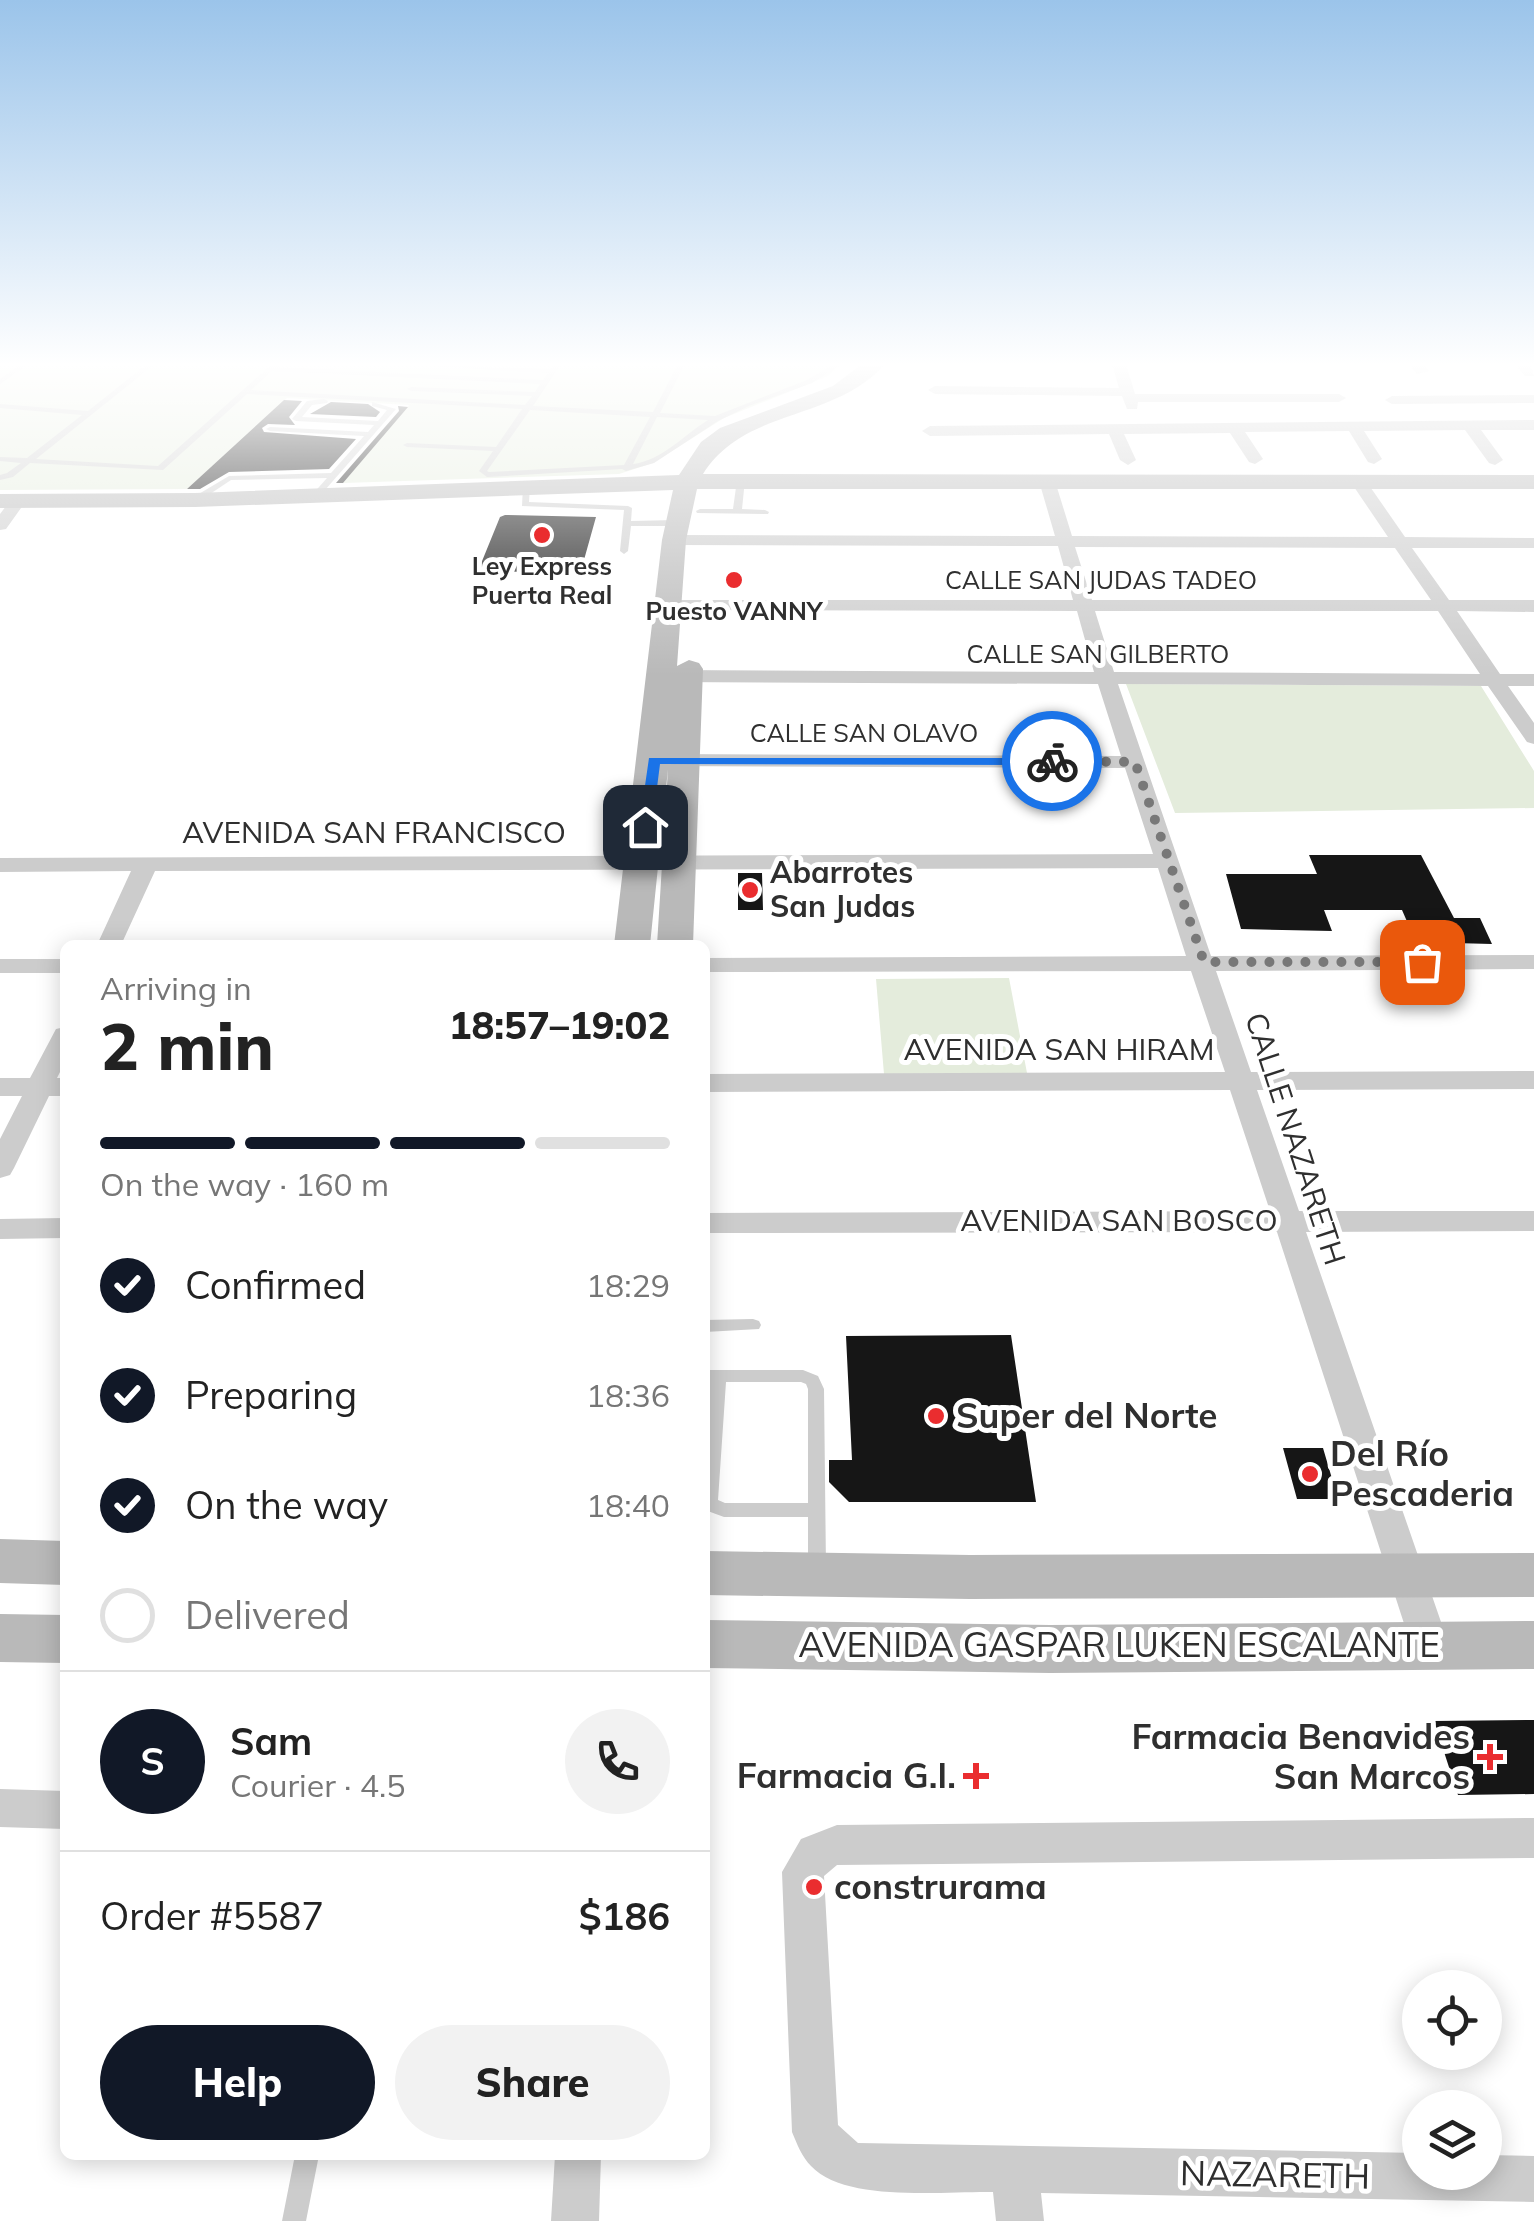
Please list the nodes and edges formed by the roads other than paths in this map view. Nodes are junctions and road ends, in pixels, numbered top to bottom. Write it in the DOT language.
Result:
graph roads {
  1 [pos="339,468"];
  2 [pos="485,468"];
  3 [pos="629,468"];
  4 [pos="664,468"];
  5 [pos="700,468"];
  6 [pos="750,468"];
  7 [pos="332,475"];
  8 [pos="625,476"];
  9 [pos="695,478"];
  10 [pos="742,480"];
  11 [pos="777,480"];
  12 [pos="1047,481"];
  13 [pos="1358,481"];
  14 [pos="1534,482"];
  15 [pos="526,488"];
  16 [pos="315,496"];
  17 [pos="195,500"];
  18 [pos="9,501"];
  19 [pos="737,512"];
  20 [pos="766,512"];
  21 [pos="628,524"];
  22 [pos="0,525"];
  23 [pos="685,525"];
  24 [pos="1066,542"];
  25 [pos="1402,542"];
  26 [pos="1534,543"];
  27 [pos="624,550"];
  28 [pos="681,604"];
  29 [pos="1444,605"];
  30 [pos="1086,606"];
  31 [pos="1534,606"];
  32 [pos="675,676"];
  33 [pos="1106,679"];
  34 [pos="1496,680"];
  35 [pos="1534,680"];
  36 [pos="1534,738"];
  37 [pos="669,760"];
  38 [pos="1135,762"];
  39 [pos="641,860"];
  40 [pos="680,860"];
  41 [pos="1168,861"];
  42 [pos="0,865"];
  43 [pos="146,865"];
  44 [pos="111,940"];
  45 [pos="633,940"];
  46 [pos="675,940"];
  47 [pos="1204,962"];
  48 [pos="1534,962"];
  49 [pos="710,965"];
  50 [pos="0,966"];
  51 [pos="60,966"];
  52 [pos="60,1055"];
  53 [pos="1534,1080"];
  54 [pos="1242,1082"];
  55 [pos="710,1084"];
  56 [pos="0,1087"];
  57 [pos="52,1087"];
  58 [pos="0,1168"];
  59 [pos="1286,1221"];
  60 [pos="1534,1222"];
  61 [pos="710,1223"];
  62 [pos="60,1228"];
  63 [pos="0,1229"];
  64 [pos="754,1325"];
  65 [pos="710,1326"];
  66 [pos="712,1376"];
  67 [pos="710,1461"];
  68 [pos="710,1504"];
  69 [pos="816,1510"];
  70 [pos="0,1561"];
  71 [pos="60,1562"];
  72 [pos="710,1573"];
  73 [pos="817,1575"];
  74 [pos="1405,1575"];
  75 [pos="1534,1575"];
  76 [pos="0,1638"];
  77 [pos="60,1639"];
  78 [pos="710,1644"];
  79 [pos="1534,1644"];
  80 [pos="1430,1645"];
  81 [pos="0,1808"];
  82 [pos="60,1810"];
  83 [pos="1534,1838"];
  84 [pos="306,2160"];
  85 [pos="578,2160"];
  86 [pos="1015,2172"];
  87 [pos="1534,2179"];
  88 [pos="294,2221"];
  89 [pos="575,2221"];
  90 [pos="1020,2221"];
  1 -- 7 [label="lane"];
  2 -- 8 [label="lane"];
  3 -- 8 [label="lane"];
  4 -- 8 [label="street"];
  5 -- 9 [label="street"];
  6 -- 11 [label="street"];
  7 -- 16 [label="lane"];
  7 -- 17 [label="lane"];
  8 -- 9 [label="street"];
  8 -- 15 [label="street"];
  8 -- 23 [label="street"];
  9 -- 10 [label="street"];
  9 -- 23 [label="street"];
  10 -- 11 [label="street"];
  10 -- 19 [label="lane"];
  11 -- 12 [label="street"];
  12 -- 13 [label="street"];
  12 -- 24 [label="street, CALLE NAZARETH"];
  13 -- 14 [label="street"];
  13 -- 25 [label="street"];
  15 -- 16 [label="street"];
  15 -- 21 [label="lane"];
  16 -- 17 [label="street"];
  17 -- 18 [label="street"];
  18 -- 22 [label="street"];
  19 -- 20 [label="lane"];
  19 -- 23 [label="lane"];
  21 -- 23 [label="lane"];
  21 -- 27 [label="lane"];
  23 -- 24 [label="street"];
  23 -- 28 [label="street"];
  24 -- 25 [label="street"];
  24 -- 30 [label="street, CALLE NAZARETH"];
  25 -- 26 [label="street"];
  25 -- 29 [label="street"];
  28 -- 30 [label="street, CALLE SAN JUDAS TADEO"];
  28 -- 32 [label="street"];
  29 -- 30 [label="street, CALLE SAN JUDAS TADEO"];
  29 -- 31 [label="street, CALLE SAN JUDAS TADEO"];
  29 -- 34 [label="street"];
  30 -- 33 [label="street, CALLE NAZARETH"];
  32 -- 33 [label="street, CALLE SAN GILBERTO"];
  32 -- 37 [label="street"];
  33 -- 34 [label="street, CALLE SAN GILBERTO"];
  33 -- 38 [label="street, CALLE NAZARETH"];
  34 -- 35 [label="street, CALLE SAN GILBERTO"];
  34 -- 36 [label="street"];
  37 -- 38 [label="street, CALLE SAN OLAVO"];
  37 -- 39 [label="street"];
  37 -- 40 [label="street"];
  38 -- 41 [label="street, CALLE NAZARETH"];
  39 -- 40 [label="street, AVENIDA SAN FRANCISCO"];
  39 -- 43 [label="street, AVENIDA SAN FRANCISCO"];
  39 -- 45 [label="street"];
  40 -- 41 [label="street, AVENIDA SAN FRANCISCO"];
  40 -- 46 [label="street"];
  41 -- 47 [label="street, CALLE NAZARETH"];
  42 -- 43 [label="street, AVENIDA SAN FRANCISCO"];
  43 -- 44 [label="street"];
  47 -- 48 [label="street"];
  47 -- 49 [label="street"];
  47 -- 54 [label="street, CALLE NAZARETH"];
  50 -- 51 [label="street"];
  52 -- 57 [label="street"];
  53 -- 54 [label="street, AVENIDA SAN HIRAM"];
  54 -- 55 [label="street, AVENIDA SAN HIRAM"];
  54 -- 59 [label="street, CALLE NAZARETH"];
  56 -- 57 [label="street"];
  57 -- 58 [label="street"];
  59 -- 60 [label="street, AVENIDA SAN BOSCO"];
  59 -- 61 [label="street, AVENIDA SAN BOSCO"];
  59 -- 74 [label="street, CALLE NAZARETH"];
  62 -- 63 [label="street"];
  64 -- 65 [label="lane"];
  66 -- 67 [label="lane"];
  66 -- 69 [label="lane"];
  68 -- 69 [label="lane"];
  69 -- 73 [label="lane"];
  70 -- 71 [label="street"];
  72 -- 73 [label="street"];
  73 -- 74 [label="street"];
  74 -- 75 [label="street"];
  74 -- 80 [label="street, CALLE NAZARETH"];
  76 -- 77 [label="street"];
  78 -- 80 [label="street, AVENIDA GASPAR LUKEN ESCALANTE"];
  79 -- 80 [label="street, AVENIDA GASPAR LUKEN ESCALANTE"];
  81 -- 82 [label="street"];
  83 -- 86 [label="street, NAZARETH"];
  84 -- 88 [label="lane"];
  85 -- 89 [label="street"];
  86 -- 87 [label="street, NAZARETH"];
  86 -- 90 [label="street"];
}
